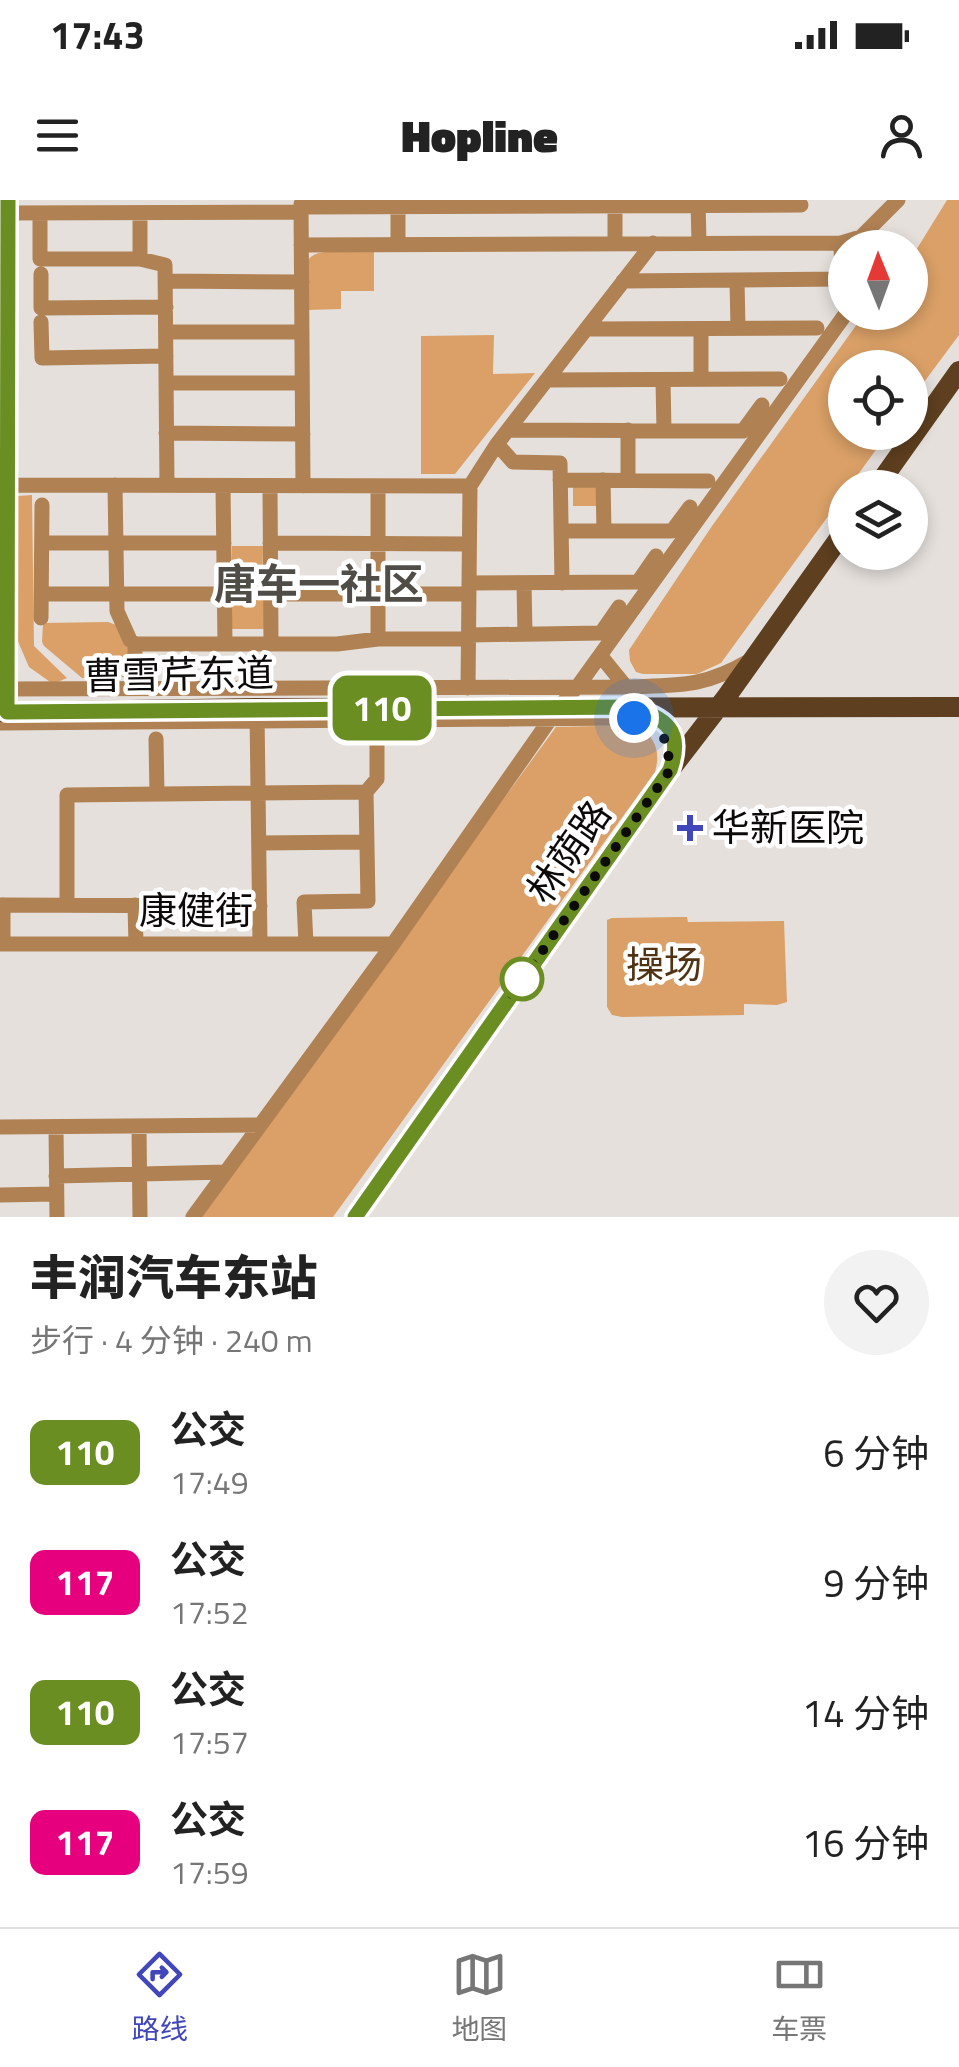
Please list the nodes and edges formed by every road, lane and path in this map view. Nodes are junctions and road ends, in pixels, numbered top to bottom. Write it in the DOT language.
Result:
graph roads {
  1 [pos="898,200"];
  2 [pos="398,203"];
  3 [pos="479,203"];
  4 [pos="531,203"];
  5 [pos="615,203"];
  6 [pos="698,203"];
  7 [pos="801,205"];
  8 [pos="8,206"];
  9 [pos="78,206"];
  10 [pos="187,206"];
  11 [pos="301,206"];
  12 [pos="140,213"];
  13 [pos="40,220"];
  14 [pos="868,230"];
  15 [pos="615,243"];
  16 [pos="653,243"];
  17 [pos="699,243"];
  18 [pos="828,243"];
  19 [pos="301,245"];
  20 [pos="398,245"];
  21 [pos="140,259"];
  22 [pos="40,274"];
  23 [pos="828,279"];
  24 [pos="737,280"];
  25 [pos="166,281"];
  26 [pos="623,281"];
  27 [pos="302,282"];
  28 [pos="166,307"];
  29 [pos="42,322"];
  30 [pos="700,328"];
  31 [pos="738,328"];
  32 [pos="817,328"];
  33 [pos="586,329"];
  34 [pos="834,330"];
  35 [pos="166,332"];
  36 [pos="302,332"];
  37 [pos="166,356"];
  38 [pos="959,371"];
  39 [pos="701,379"];
  40 [pos="780,379"];
  41 [pos="547,380"];
  42 [pos="664,380"];
  43 [pos="166,383"];
  44 [pos="302,383"];
  45 [pos="762,406"];
  46 [pos="508,430"];
  47 [pos="628,430"];
  48 [pos="664,430"];
  49 [pos="166,433"];
  50 [pos="303,434"];
  51 [pos="497,444"];
  52 [pos="889,470"];
  53 [pos="560,480"];
  54 [pos="603,480"];
  55 [pos="628,480"];
  56 [pos="708,480"];
  57 [pos="6,485"];
  58 [pos="115,485"];
  59 [pos="166,486"];
  60 [pos="223,486"];
  61 [pos="270,486"];
  62 [pos="303,486"];
  63 [pos="378,486"];
  64 [pos="470,486"];
  65 [pos="42,505"];
  66 [pos="690,507"];
  67 [pos="3,508"];
  68 [pos="562,531"];
  69 [pos="604,531"];
  70 [pos="42,542"];
  71 [pos="116,543"];
  72 [pos="224,543"];
  73 [pos="270,543"];
  74 [pos="378,543"];
  75 [pos="469,544"];
  76 [pos="828,554"];
  77 [pos="656,556"];
  78 [pos="524,582"];
  79 [pos="562,582"];
  80 [pos="469,588"];
  81 [pos="42,594"];
  82 [pos="117,594"];
  83 [pos="224,594"];
  84 [pos="270,594"];
  85 [pos="378,594"];
  86 [pos="619,607"];
  87 [pos="41,618"];
  88 [pos="524,634"];
  89 [pos="468,637"];
  90 [pos="378,639"];
  91 [pos="135,644"];
  92 [pos="224,644"];
  93 [pos="271,644"];
  94 [pos="600,655"];
  95 [pos="753,659"];
  96 [pos="135,678"];
  97 [pos="468,688"];
  98 [pos="959,696"];
  99 [pos="628,697"];
  100 [pos="723,701"];
  101 [pos="563,703"];
  102 [pos="4,706"];
  103 [pos="959,707"];
  104 [pos="257,715"];
  105 [pos="376,720"];
  106 [pos="156,739"];
  107 [pos="670,770"];
  108 [pos="258,792"];
  109 [pos="366,792"];
  110 [pos="157,794"];
  111 [pos="367,842"];
  112 [pos="259,843"];
  113 [pos="1,905"];
  114 [pos="67,905"];
  115 [pos="135,905"];
  116 [pos="260,906"];
  117 [pos="2,944"];
  118 [pos="136,944"];
  119 [pos="260,944"];
  120 [pos="306,944"];
  121 [pos="393,944"];
  122 [pos="260,1125"];
  123 [pos="0,1127"];
  124 [pos="56,1127"];
  125 [pos="138,1127"];
  126 [pos="226,1172"];
  127 [pos="140,1175"];
  128 [pos="56,1176"];
  129 [pos="56,1194"];
  130 [pos="0,1195"];
  131 [pos="57,1217"];
  132 [pos="140,1217"];
  133 [pos="193,1217"];
  134 [pos="354,1217"];
  1 -- 14 [label="street"];
  2 -- 3 [label="street"];
  2 -- 11 [label="street"];
  2 -- 20 [label="street"];
  3 -- 4 [label="street"];
  4 -- 5 [label="street"];
  5 -- 6 [label="street"];
  5 -- 15 [label="street"];
  6 -- 7 [label="street"];
  6 -- 17 [label="street"];
  8 -- 9 [label="street"];
  8 -- 57 [label="street"];
  9 -- 12 [label="street"];
  10 -- 11 [label="street"];
  10 -- 12 [label="street"];
  11 -- 19 [label="street"];
  12 -- 21 [label="street"];
  13 -- 21 [label="street"];
  15 -- 16 [label="street"];
  15 -- 20 [label="street"];
  16 -- 17 [label="street"];
  16 -- 26 [label="street"];
  17 -- 18 [label="street"];
  19 -- 20 [label="street"];
  19 -- 27 [label="street"];
  21 -- 25 [label="street"];
  22 -- 28 [label="street"];
  23 -- 24 [label="street"];
  24 -- 26 [label="street"];
  24 -- 31 [label="street"];
  25 -- 27 [label="street"];
  25 -- 28 [label="street"];
  26 -- 33 [label="street"];
  27 -- 36 [label="street"];
  28 -- 35 [label="street"];
  29 -- 37 [label="street"];
  30 -- 31 [label="street"];
  30 -- 33 [label="street"];
  30 -- 39 [label="street"];
  31 -- 32 [label="street"];
  33 -- 41 [label="street"];
  34 -- 94 [label="street"];
  35 -- 36 [label="street"];
  35 -- 37 [label="street"];
  36 -- 44 [label="street"];
  37 -- 43 [label="street"];
  38 -- 52 [label="main road"];
  39 -- 40 [label="street"];
  39 -- 42 [label="street"];
  41 -- 42 [label="street"];
  41 -- 46 [label="street"];
  42 -- 48 [label="street"];
  43 -- 44 [label="street"];
  43 -- 49 [label="street"];
  44 -- 50 [label="street"];
  45 -- 48 [label="street"];
  46 -- 47 [label="street"];
  46 -- 51 [label="street"];
  47 -- 48 [label="street"];
  47 -- 55 [label="street"];
  49 -- 50 [label="street"];
  49 -- 59 [label="street"];
  50 -- 62 [label="street"];
  51 -- 53 [label="street"];
  51 -- 64 [label="street"];
  53 -- 54 [label="street"];
  53 -- 68 [label="street"];
  54 -- 55 [label="street"];
  54 -- 69 [label="street"];
  55 -- 56 [label="street"];
  57 -- 58 [label="street"];
  57 -- 67 [label="street"];
  58 -- 59 [label="street"];
  58 -- 71 [label="street"];
  59 -- 60 [label="street"];
  60 -- 61 [label="street"];
  60 -- 72 [label="street"];
  61 -- 62 [label="street"];
  61 -- 73 [label="street"];
  62 -- 63 [label="street"];
  63 -- 64 [label="street"];
  63 -- 74 [label="street"];
  64 -- 75 [label="street"];
  65 -- 70 [label="street"];
  66 -- 69 [label="street"];
  67 -- 102 [label="street"];
  68 -- 69 [label="street"];
  68 -- 79 [label="street"];
  70 -- 71 [label="street"];
  70 -- 81 [label="street"];
  71 -- 72 [label="street"];
  71 -- 82 [label="street"];
  72 -- 83 [label="street"];
  73 -- 74 [label="street"];
  73 -- 84 [label="street"];
  74 -- 75 [label="street"];
  74 -- 85 [label="street"];
  75 -- 80 [label="street"];
  76 -- 95 [label="main road, 林荫路"];
  77 -- 79 [label="street"];
  78 -- 79 [label="street"];
  78 -- 80 [label="street"];
  78 -- 88 [label="street"];
  80 -- 85 [label="street"];
  80 -- 89 [label="street"];
  81 -- 82 [label="street"];
  81 -- 87 [label="street"];
  82 -- 83 [label="street"];
  82 -- 91 [label="street"];
  83 -- 92 [label="street"];
  84 -- 85 [label="street"];
  84 -- 93 [label="street"];
  85 -- 90 [label="street"];
  86 -- 88 [label="street"];
  88 -- 89 [label="street"];
  89 -- 90 [label="street"];
  89 -- 97 [label="street"];
  90 -- 93 [label="street"];
  91 -- 92 [label="street"];
  91 -- 96 [label="street"];
  92 -- 93 [label="street"];
  94 -- 99 [label="street"];
  94 -- 101 [label="street"];
  95 -- 99 [label="street"];
  95 -- 100 [label="main road, 林荫路"];
  97 -- 101 [label="street"];
  97 -- 102 [label="street"];
  98 -- 100 [label="main road, 曹雪芹东道"];
  99 -- 100 [label="main road, 曹雪芹东道"];
  99 -- 101 [label="main road, 曹雪芹东道"];
  99 -- 101 [label="street"];
  99 -- 107 [label="main road"];
  100 -- 101 [label="main road, 曹雪芹东道"];
  100 -- 103 [label="main road, 曹雪芹东道"];
  100 -- 107 [label="main road, 林荫路"];
  101 -- 102 [label="main road, 曹雪芹东道"];
  101 -- 104 [label="main road, 曹雪芹东道"];
  101 -- 105 [label="street"];
  101 -- 107 [label="street"];
  101 -- 121 [label="street"];
  102 -- 104 [label="main road, 曹雪芹东道"];
  104 -- 105 [label="street"];
  104 -- 108 [label="street"];
  105 -- 109 [label="street"];
  106 -- 110 [label="street"];
  107 -- 134 [label="main road, 林荫路"];
  108 -- 109 [label="street"];
  108 -- 110 [label="street"];
  108 -- 112 [label="street"];
  109 -- 111 [label="street"];
  110 -- 114 [label="street"];
  111 -- 112 [label="street"];
  111 -- 120 [label="street"];
  112 -- 116 [label="street"];
  113 -- 114 [label="street"];
  113 -- 117 [label="street"];
  114 -- 115 [label="street"];
  115 -- 116 [label="street"];
  115 -- 118 [label="street"];
  116 -- 119 [label="street"];
  117 -- 118 [label="street, 康健街"];
  118 -- 119 [label="street, 康健街"];
  119 -- 120 [label="street, 康健街"];
  120 -- 121 [label="street, 康健街"];
  121 -- 122 [label="street"];
  122 -- 125 [label="street"];
  122 -- 126 [label="street"];
  123 -- 124 [label="street"];
  124 -- 125 [label="street"];
  124 -- 128 [label="street"];
  125 -- 127 [label="street"];
  126 -- 127 [label="street"];
  126 -- 133 [label="street"];
  127 -- 128 [label="street"];
  127 -- 132 [label="street"];
  128 -- 129 [label="street"];
  129 -- 130 [label="street"];
  129 -- 131 [label="street"];
}
